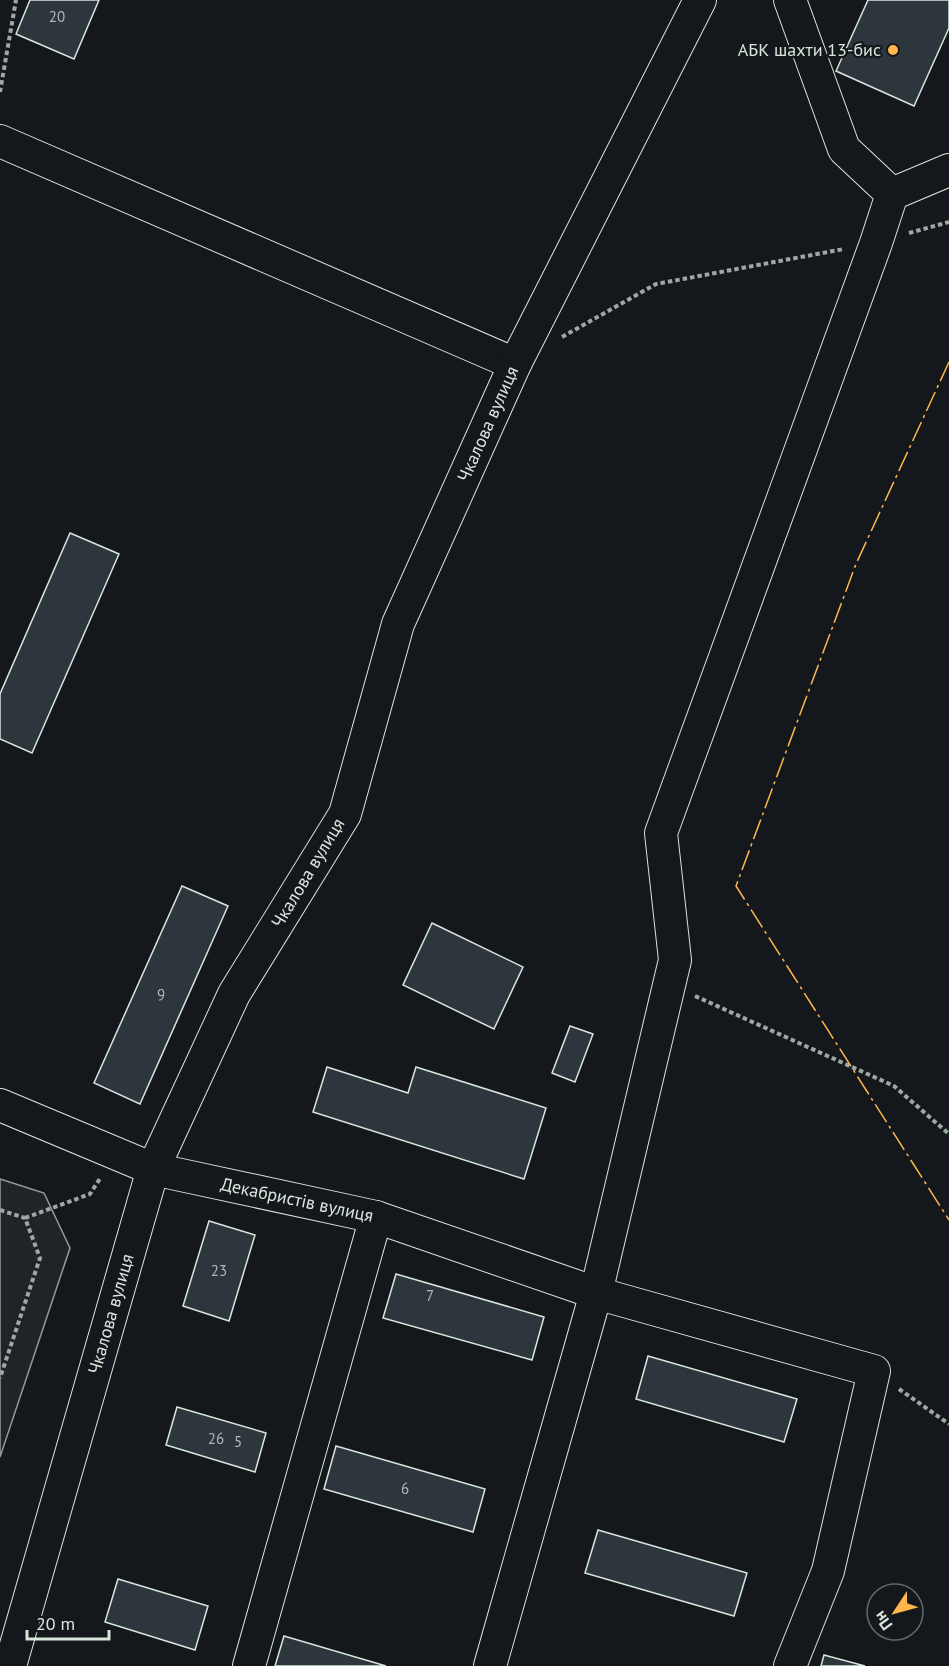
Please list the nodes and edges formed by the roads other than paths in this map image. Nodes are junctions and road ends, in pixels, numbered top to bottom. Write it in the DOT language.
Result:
graph roads {
  1 [pos="700,0"];
  2 [pos="790,0"];
  3 [pos="0,141"];
  4 [pos="949,170"];
  5 [pos="892,194"];
  6 [pos="515,364"];
  7 [pos="0,1105"];
  8 [pos="153,1169"];
  9 [pos="376,1217"];
  10 [pos="596,1293"];
  11 [pos="10,1666"];
  12 [pos="249,1666"];
  13 [pos="490,1666"];
  14 [pos="790,1666"];
  1 -- 6 [label="street, Чкалова вулиця"];
  2 -- 5 [label="street"];
  3 -- 6 [label="street"];
  4 -- 5 [label="street"];
  5 -- 10 [label="street"];
  6 -- 8 [label="street, Чкалова вулиця"];
  7 -- 8 [label="street, Декабристів вулиця"];
  8 -- 9 [label="street, Декабристів вулиця"];
  8 -- 11 [label="street, Чкалова вулиця"];
  9 -- 10 [label="street, Декабристів вулиця"];
  9 -- 12 [label="street"];
  10 -- 13 [label="street"];
  10 -- 14 [label="street, Декабристів вулиця"];
}
